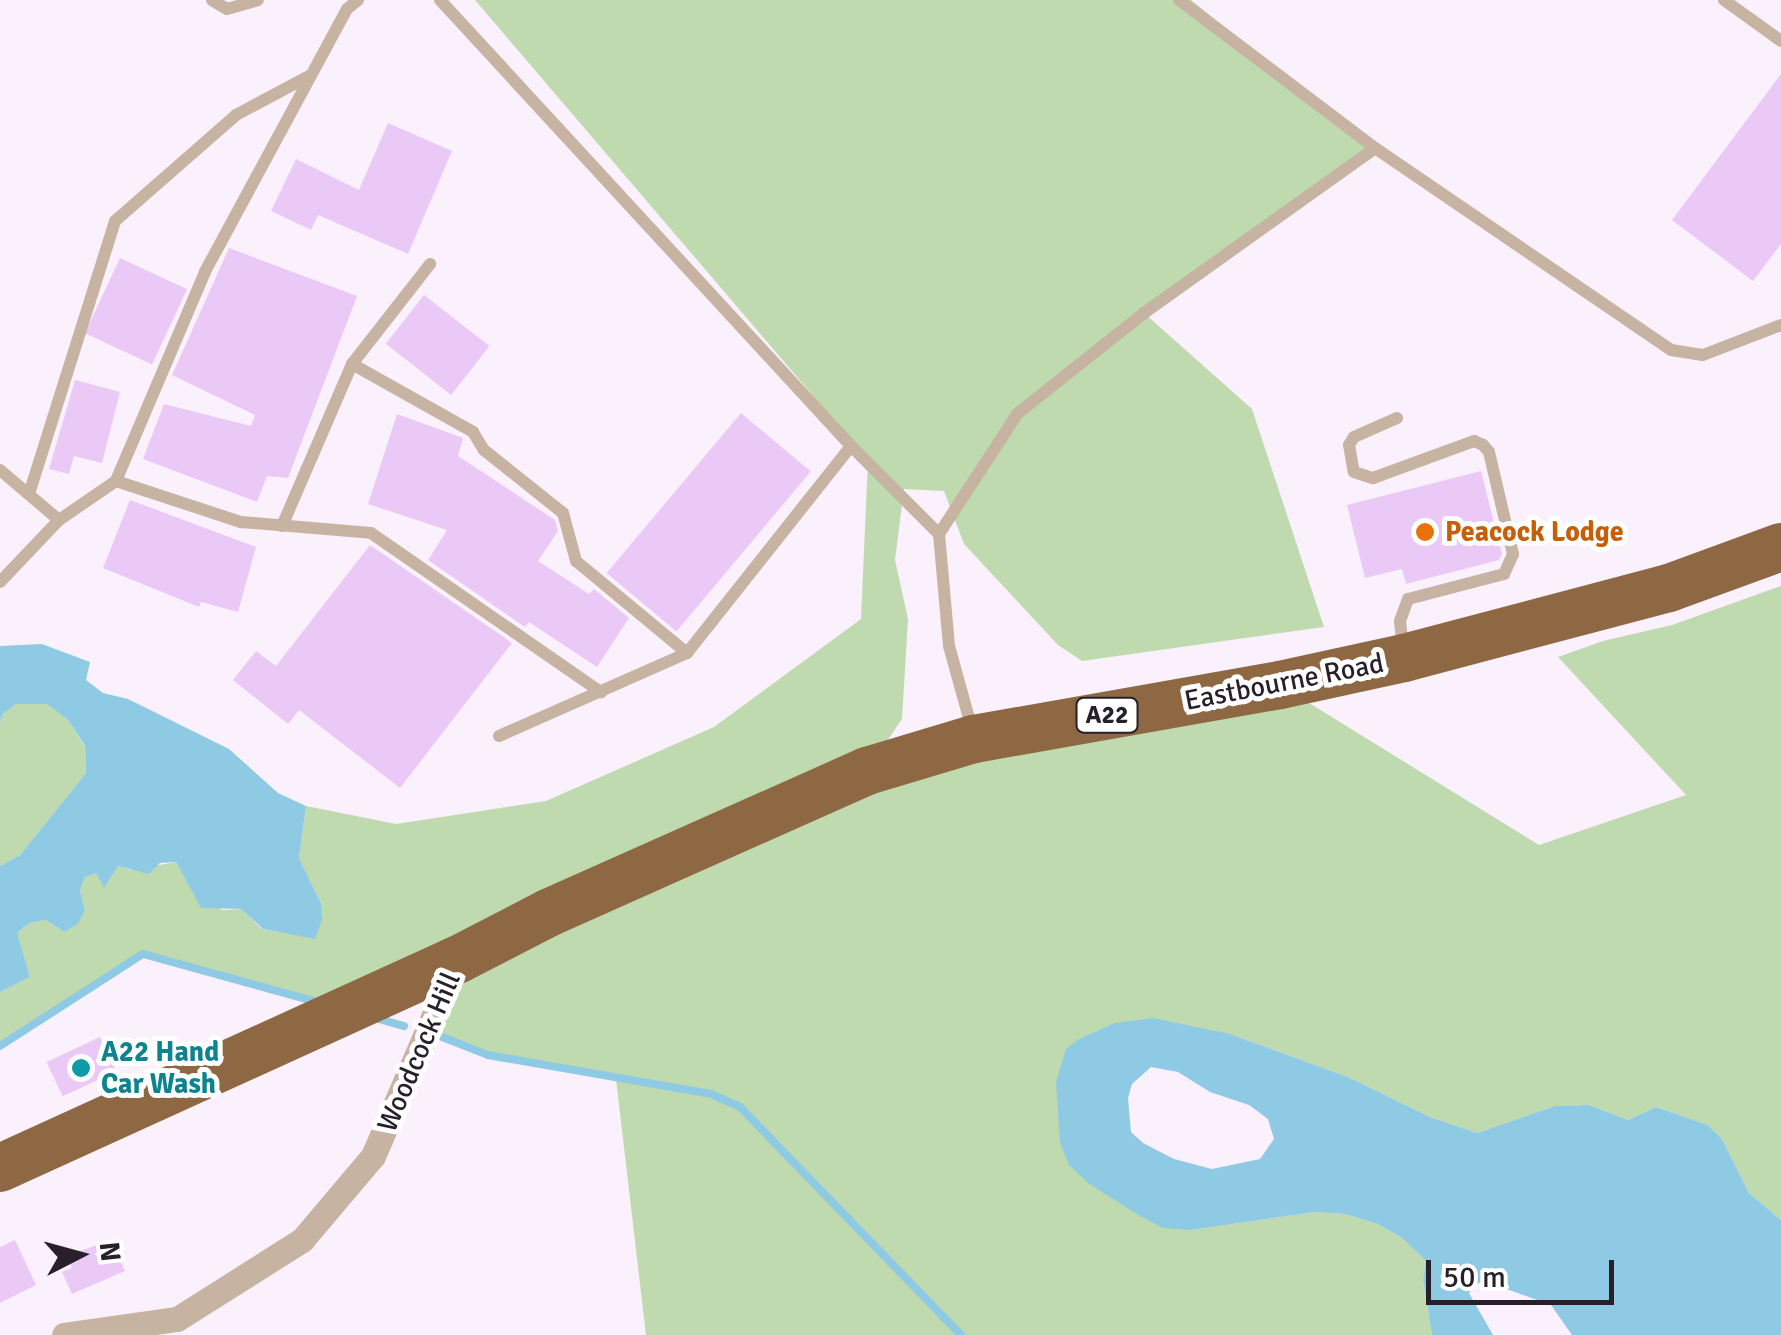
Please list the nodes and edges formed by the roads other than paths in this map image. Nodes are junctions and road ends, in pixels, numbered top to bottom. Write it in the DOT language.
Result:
graph roads {
  1 [pos="212,0"];
  2 [pos="258,0"];
  3 [pos="358,0"];
  4 [pos="440,0"];
  5 [pos="1179,0"];
  6 [pos="1724,0"];
  7 [pos="1781,41"];
  8 [pos="312,75"];
  9 [pos="1375,148"];
  10 [pos="430,264"];
  11 [pos="1781,325"];
  12 [pos="352,364"];
  13 [pos="1397,418"];
  14 [pos="851,446"];
  15 [pos="0,470"];
  16 [pos="116,482"];
  17 [pos="29,494"];
  18 [pos="60,520"];
  19 [pos="282,526"];
  20 [pos="940,534"];
  21 [pos="1781,547"];
  22 [pos="0,582"];
  23 [pos="687,653"];
  24 [pos="1404,658"];
  25 [pos="600,692"];
  26 [pos="499,736"];
  27 [pos="974,738"];
  28 [pos="459,959"];
  29 [pos="0,1168"];
  30 [pos="181,1327"];
  31 [pos="64,1335"];
  1 -- 2 [label="lane"];
  3 -- 8 [label="lane"];
  4 -- 14 [label="lane"];
  5 -- 9 [label="lane"];
  6 -- 7 [label="lane"];
  8 -- 16 [label="lane"];
  8 -- 17 [label="lane"];
  9 -- 11 [label="lane"];
  9 -- 20 [label="lane"];
  10 -- 12 [label="lane"];
  12 -- 19 [label="lane"];
  12 -- 23 [label="lane"];
  13 -- 24 [label="lane"];
  14 -- 20 [label="lane"];
  14 -- 23 [label="lane"];
  15 -- 17 [label="lane"];
  16 -- 18 [label="lane"];
  16 -- 19 [label="lane"];
  17 -- 18 [label="lane"];
  18 -- 22 [label="lane"];
  19 -- 25 [label="lane"];
  20 -- 27 [label="lane"];
  21 -- 24 [label="highway, Eastbourne Road / A22"];
  23 -- 25 [label="lane"];
  24 -- 27 [label="highway, Eastbourne Road / A22"];
  25 -- 26 [label="lane"];
  27 -- 28 [label="highway, Eastbourne Road / A22"];
  28 -- 29 [label="highway, Woodcock Hill / A22"];
  28 -- 30 [label="street, Woodcock Hill"];
  30 -- 31 [label="street, Woodcock Hill"];
}
